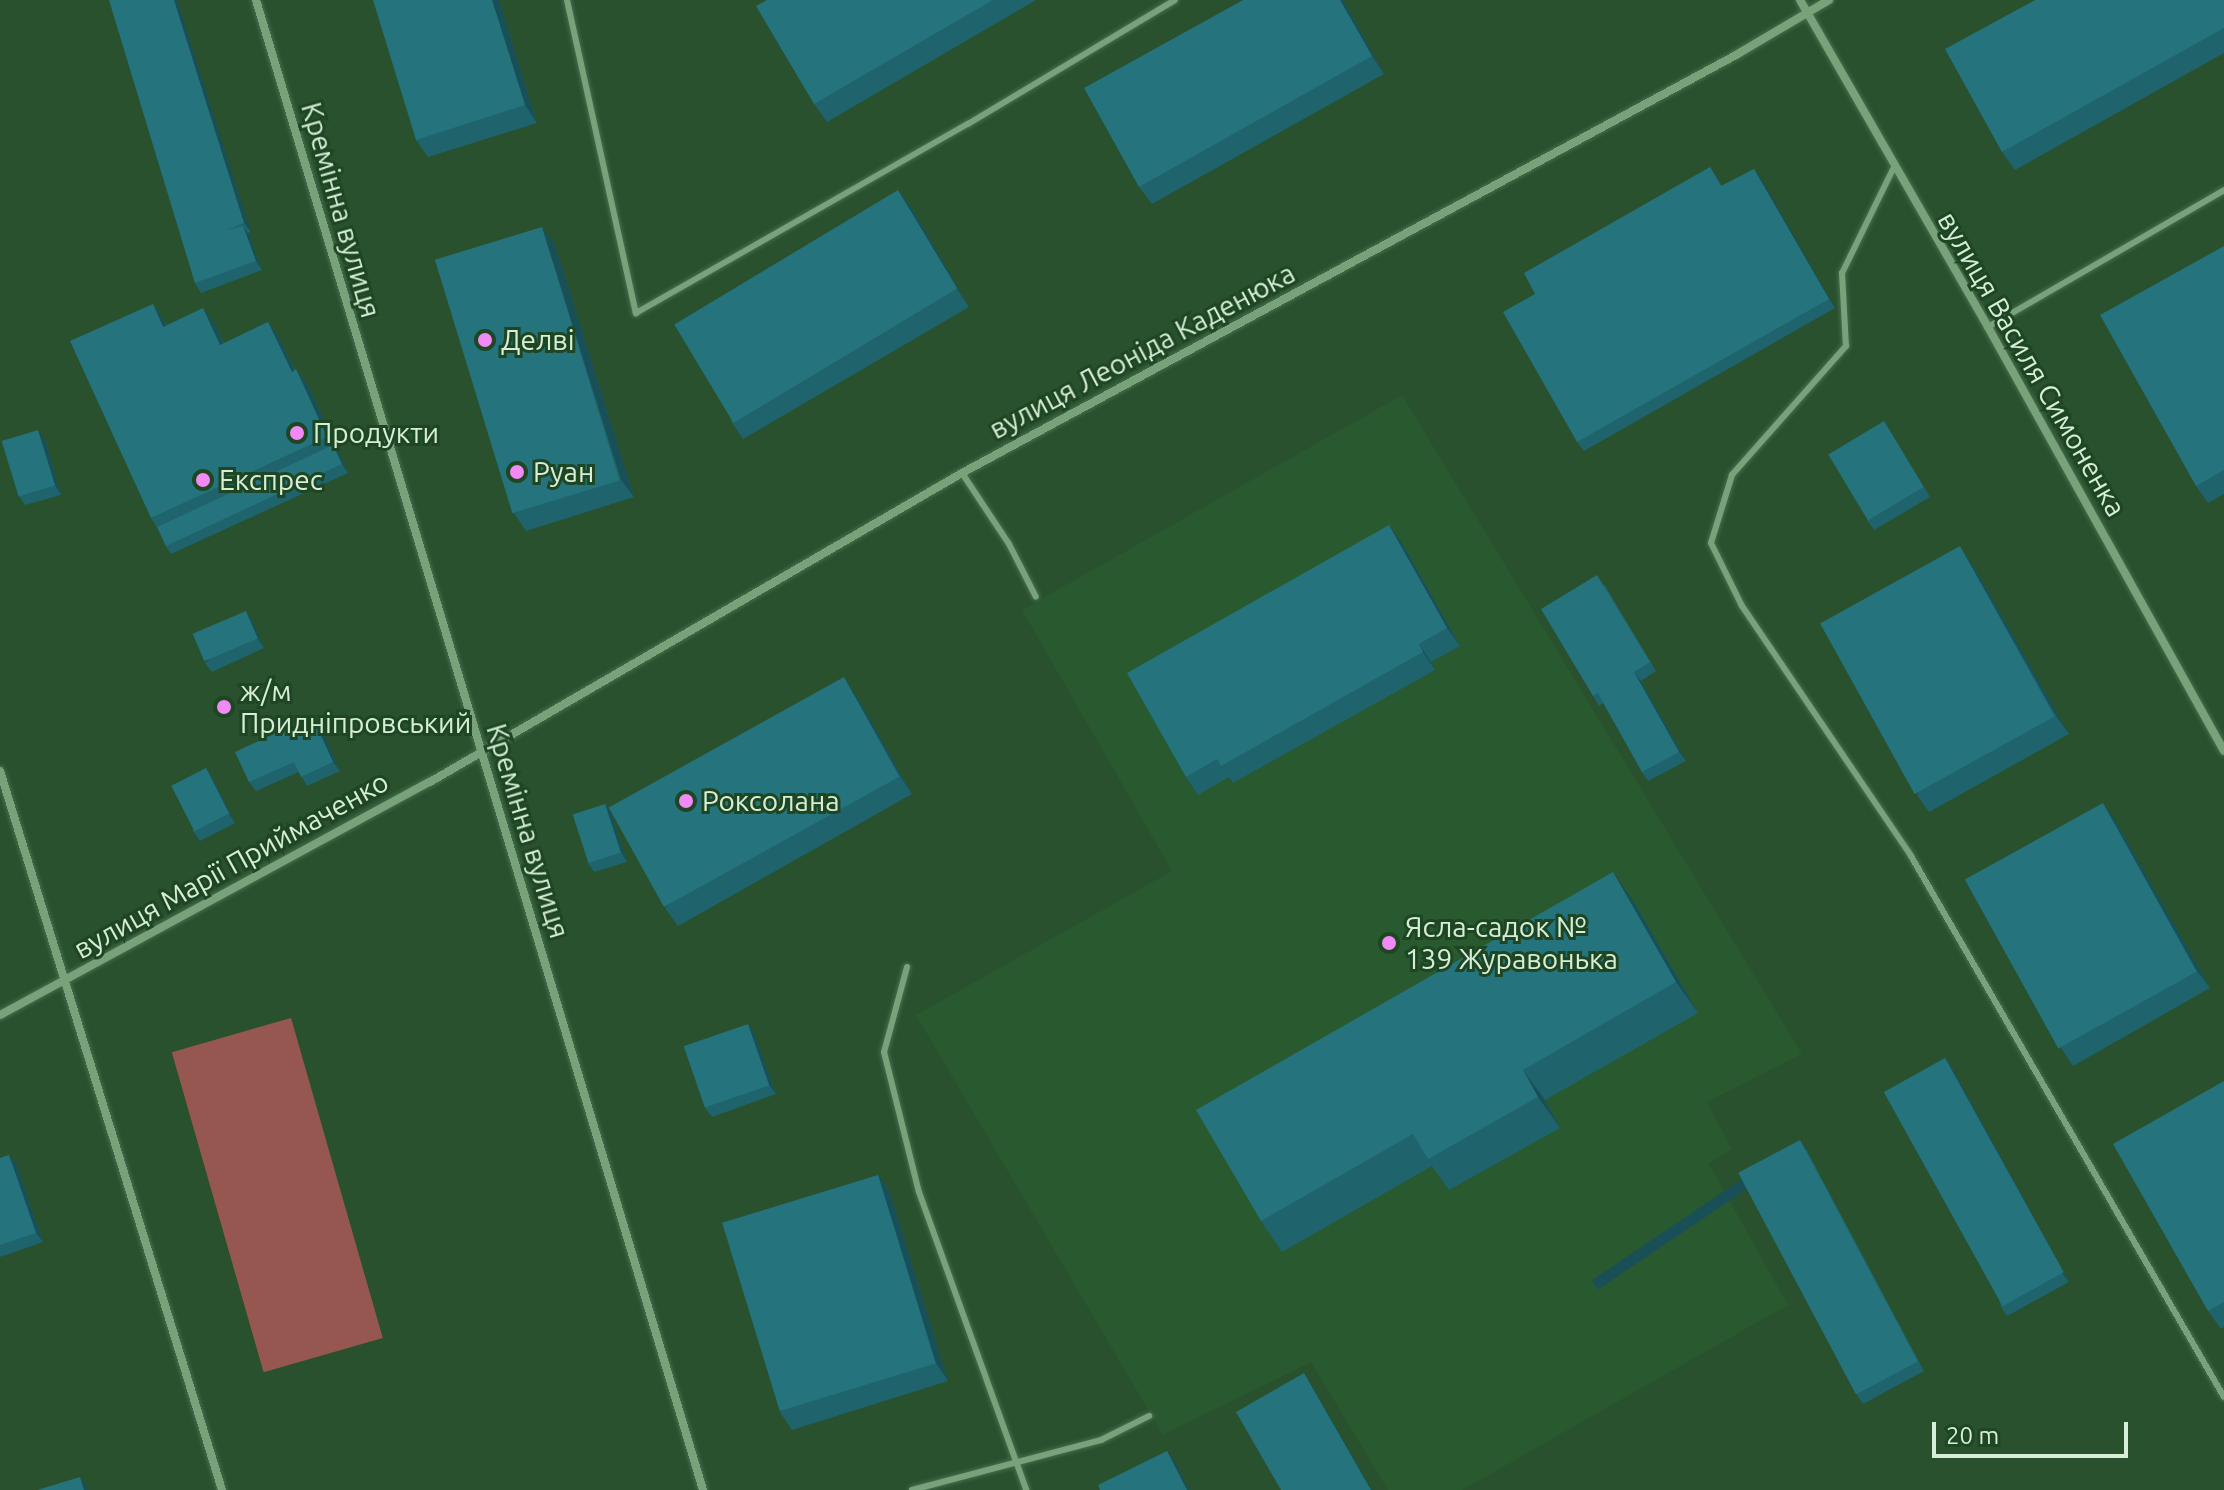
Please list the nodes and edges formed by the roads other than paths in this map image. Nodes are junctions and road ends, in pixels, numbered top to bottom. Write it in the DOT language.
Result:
graph roads {
  1 [pos="256,0"];
  2 [pos="567,0"];
  3 [pos="1175,0"];
  4 [pos="1800,0"];
  5 [pos="1829,0"];
  6 [pos="1807,12"];
  7 [pos="1894,167"];
  8 [pos="2224,190"];
  9 [pos="1988,327"];
  10 [pos="962,473"];
  11 [pos="1036,597"];
  12 [pos="482,751"];
  13 [pos="2224,751"];
  14 [pos="0,771"];
  15 [pos="907,967"];
  16 [pos="67,980"];
  17 [pos="0,1015"];
  18 [pos="2222,1387"];
  19 [pos="2224,1397"];
  20 [pos="1149,1416"];
  21 [pos="1018,1465"];
  22 [pos="222,1490"];
  23 [pos="703,1490"];
  24 [pos="912,1490"];
  25 [pos="1026,1490"];
  1 -- 12 [label="street, Кремінна вулиця"];
  2 -- 3 [label="lane"];
  4 -- 6 [label="street, вулиця Василя Симоненка"];
  5 -- 6 [label="street, вулиця Леоніда Каденюка"];
  6 -- 7 [label="street, вулиця Василя Симоненка"];
  6 -- 10 [label="street, вулиця Леоніда Каденюка"];
  7 -- 9 [label="street, вулиця Василя Симоненка"];
  7 -- 18 [label="lane"];
  8 -- 9 [label="lane"];
  9 -- 13 [label="street, вулиця Василя Симоненка"];
  10 -- 11 [label="lane"];
  10 -- 12 [label="street, вулиця Леоніда Каденюка"];
  12 -- 16 [label="street, вулиця Марії Приймаченко"];
  12 -- 23 [label="street, Кремінна вулиця"];
  14 -- 16 [label="street"];
  15 -- 21 [label="lane"];
  16 -- 17 [label="street, вулиця Марії Приймаченко"];
  16 -- 22 [label="street"];
  18 -- 19 [label="lane"];
  20 -- 21 [label="lane"];
  21 -- 24 [label="lane"];
  21 -- 25 [label="lane"];
}
